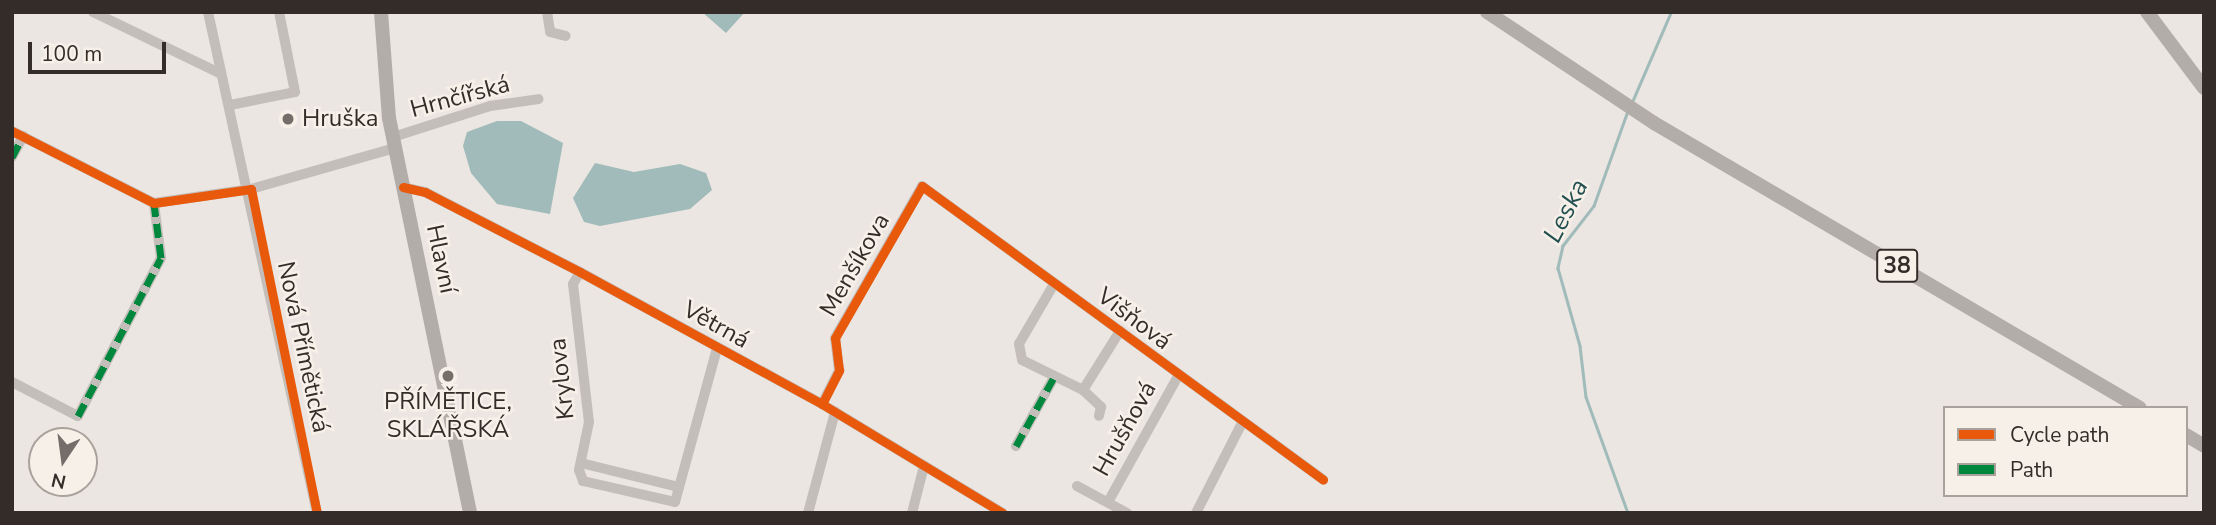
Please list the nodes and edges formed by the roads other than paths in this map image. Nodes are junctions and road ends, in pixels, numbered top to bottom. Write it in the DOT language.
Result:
graph roads {
  1 [pos="93,12"];
  2 [pos="208,12"];
  3 [pos="279,12"];
  4 [pos="381,12"];
  5 [pos="547,12"];
  6 [pos="1487,12"];
  7 [pos="2147,12"];
  8 [pos="566,36"];
  9 [pos="221,74"];
  10 [pos="2204,88"];
  11 [pos="539,99"];
  12 [pos="230,105"];
  13 [pos="18,133"];
  14 [pos="394,143"];
  15 [pos="12,157"];
  16 [pos="922,186"];
  17 [pos="403,187"];
  18 [pos="251,188"];
  19 [pos="154,203"];
  20 [pos="579,272"];
  21 [pos="1054,284"];
  22 [pos="1120,331"];
  23 [pos="717,348"];
  24 [pos="1178,376"];
  25 [pos="1053,379"];
  26 [pos="12,382"];
  27 [pos="1083,390"];
  28 [pos="822,404"];
  29 [pos="2137,406"];
  30 [pos="835,412"];
  31 [pos="1099,416"];
  32 [pos="1242,423"];
  33 [pos="2188,436"];
  34 [pos="1016,446"];
  35 [pos="2204,446"];
  36 [pos="581,463"];
  37 [pos="924,466"];
  38 [pos="1323,480"];
  39 [pos="1077,486"];
  40 [pos="679,487"];
  41 [pos="1108,502"];
  42 [pos="317,513"];
  43 [pos="470,513"];
  44 [pos="808,513"];
  45 [pos="912,513"];
  46 [pos="1003,513"];
  47 [pos="1127,513"];
  48 [pos="1196,513"];
  1 -- 9 [label="street"];
  2 -- 9 [label="street, Nová Přímětická"];
  3 -- 12 [label="street"];
  4 -- 14 [label="main road, Hlavní"];
  5 -- 8 [label="street"];
  6 -- 29 [label="main road, 38"];
  7 -- 10 [label="main road"];
  9 -- 12 [label="street, Nová Přímětická"];
  11 -- 14 [label="street, Hrnčířská"];
  12 -- 18 [label="street, Nová Přímětická"];
  13 -- 15 [label="street"];
  13 -- 19 [label="street"];
  14 -- 17 [label="main road, Hlavní"];
  14 -- 18 [label="street, Hrnčířská"];
  16 -- 21 [label="street, Višňová"];
  16 -- 28 [label="street, Menšíkova"];
  17 -- 20 [label="street, Větrná"];
  17 -- 43 [label="main road, Hlavní"];
  18 -- 19 [label="street, Hrnčířská"];
  18 -- 42 [label="street, Nová Přímětická"];
  19 -- 26 [label="street"];
  20 -- 23 [label="street, Větrná"];
  20 -- 36 [label="street, Krylova"];
  21 -- 22 [label="street, Višňová"];
  21 -- 25 [label="street"];
  22 -- 24 [label="street, Višňová"];
  22 -- 27 [label="street"];
  23 -- 28 [label="street, Větrná"];
  23 -- 40 [label="street"];
  24 -- 32 [label="street, Višňová"];
  24 -- 41 [label="street, Hrušňová"];
  25 -- 27 [label="street"];
  25 -- 34 [label="street"];
  27 -- 31 [label="street"];
  28 -- 30 [label="street, Větrná"];
  30 -- 37 [label="street, Větrná"];
  30 -- 44 [label="street"];
  32 -- 38 [label="street, Višňová"];
  32 -- 48 [label="street"];
  33 -- 35 [label="main road"];
  36 -- 40 [label="street"];
  36 -- 40 [label="street"];
  37 -- 45 [label="street"];
  37 -- 46 [label="street, Větrná"];
  39 -- 41 [label="street, Hrušňová"];
  41 -- 47 [label="street, Hrušňová"];
}
